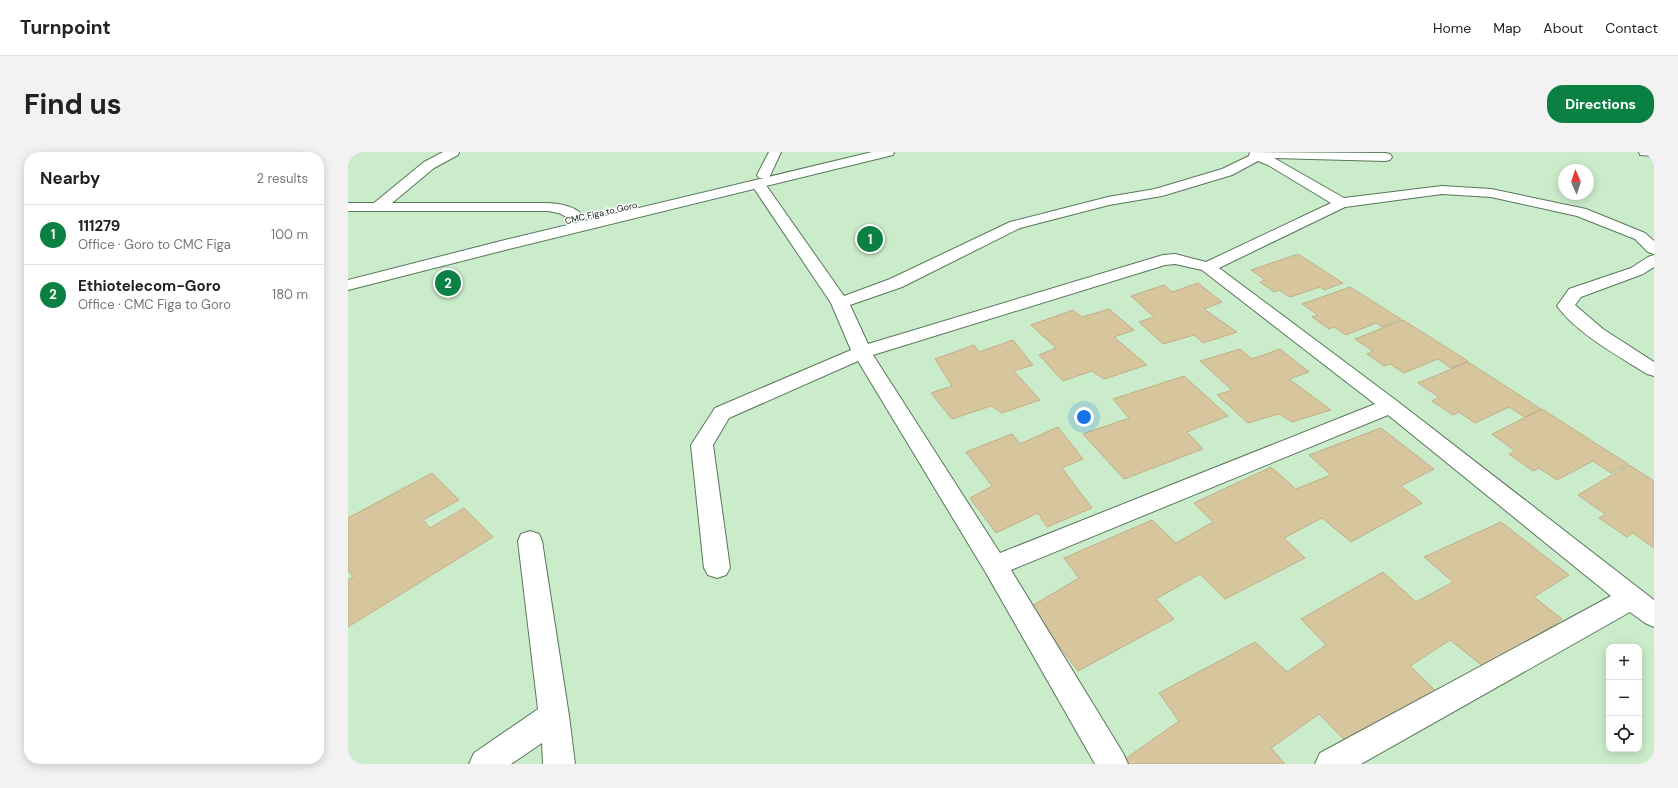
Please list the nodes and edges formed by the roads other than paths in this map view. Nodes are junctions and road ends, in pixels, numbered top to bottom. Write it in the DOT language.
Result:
graph roads {
  1 [pos="453,152"];
  2 [pos="775,152"];
  3 [pos="854,152"];
  4 [pos="888,152"];
  5 [pos="1645,152"];
  6 [pos="1654,152"];
  7 [pos="1254,154"];
  8 [pos="1385,157"];
  9 [pos="765,180"];
  10 [pos="1342,203"];
  11 [pos="348,207"];
  12 [pos="378,207"];
  13 [pos="578,218"];
  14 [pos="1654,249"];
  15 [pos="1654,260"];
  16 [pos="1208,267"];
  17 [pos="348,276"];
  18 [pos="348,285"];
  19 [pos="840,303"];
  20 [pos="862,352"];
  21 [pos="1654,370"];
  22 [pos="1390,406"];
  23 [pos="530,541"];
  24 [pos="995,566"];
  25 [pos="717,568"];
  26 [pos="1631,598"];
  27 [pos="1654,615"];
  28 [pos="554,716"];
  29 [pos="485,764"];
  30 [pos="559,764"];
  31 [pos="1112,764"];
  32 [pos="1331,764"];
  1 -- 12 [label="street"];
  2 -- 9 [label="street"];
  3 -- 9 [label="street, CMC Figa to Goro"];
  4 -- 9 [label="street"];
  5 -- 6 [label="street"];
  7 -- 8 [label="street"];
  7 -- 10 [label="street"];
  7 -- 19 [label="street"];
  9 -- 13 [label="street, CMC Figa to Goro"];
  9 -- 18 [label="street"];
  9 -- 19 [label="street"];
  10 -- 14 [label="street"];
  10 -- 16 [label="street"];
  11 -- 12 [label="street"];
  12 -- 13 [label="street"];
  13 -- 17 [label="street, CMC Figa to Goro"];
  15 -- 21 [label="street"];
  16 -- 20 [label="street"];
  16 -- 22 [label="street"];
  19 -- 20 [label="street"];
  20 -- 24 [label="street"];
  20 -- 25 [label="street"];
  22 -- 24 [label="street"];
  22 -- 26 [label="street"];
  23 -- 28 [label="street"];
  24 -- 31 [label="street"];
  26 -- 27 [label="street"];
  26 -- 32 [label="street"];
  28 -- 29 [label="street"];
  28 -- 30 [label="street"];
}
